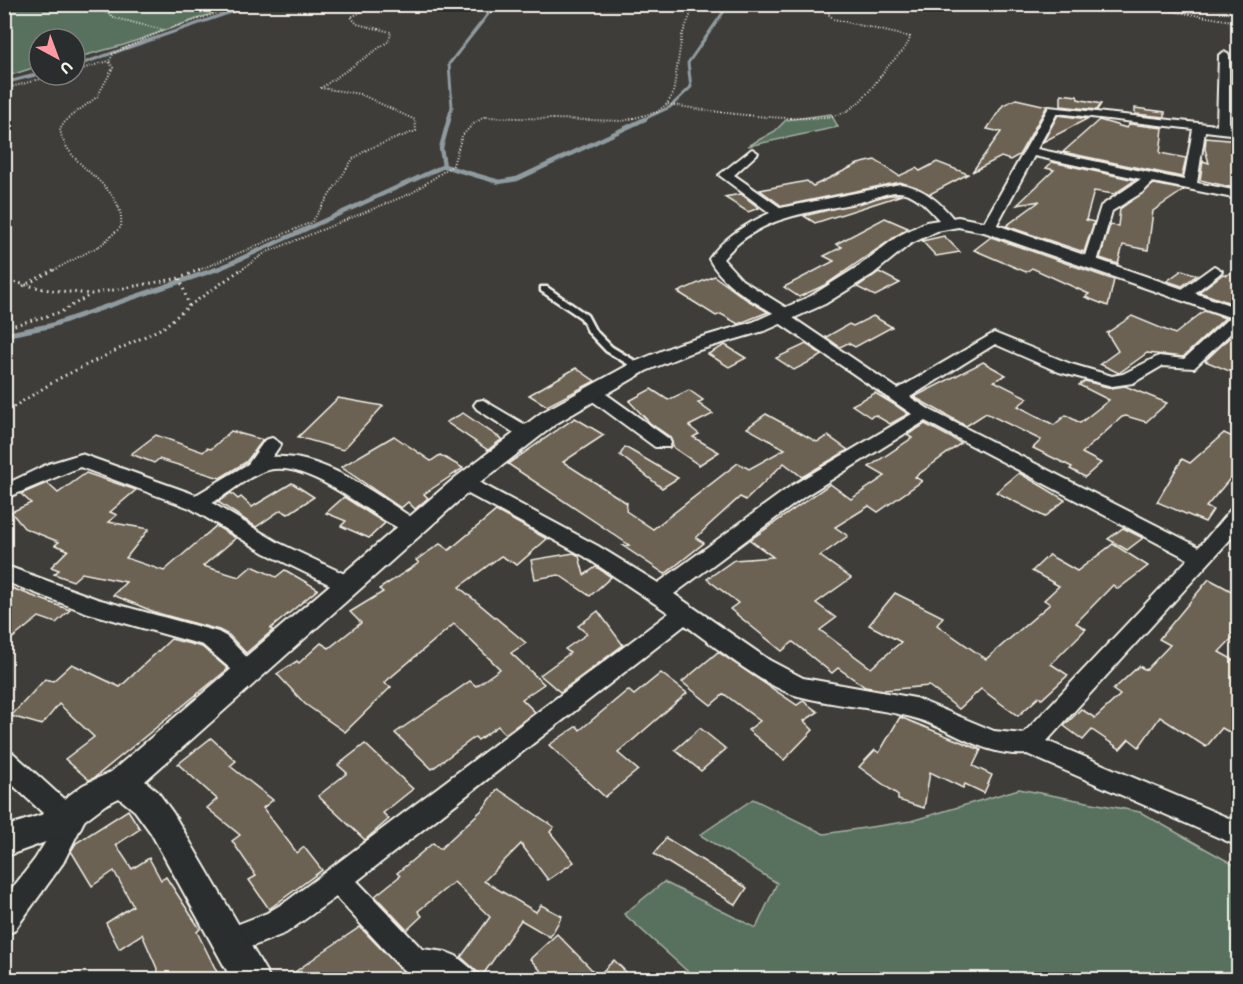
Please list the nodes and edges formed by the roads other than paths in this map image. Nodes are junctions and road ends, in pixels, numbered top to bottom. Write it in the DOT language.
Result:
graph roads {
  1 [pos="1224,55"];
  2 [pos="1199,128"];
  3 [pos="1223,130"];
  4 [pos="1239,131"];
  5 [pos="1032,152"];
  6 [pos="752,153"];
  7 [pos="1150,177"];
  8 [pos="1190,184"];
  9 [pos="1239,195"];
  10 [pos="779,213"];
  11 [pos="949,222"];
  12 [pos="988,228"];
  13 [pos="1090,262"];
  14 [pos="1214,271"];
  15 [pos="544,289"];
  16 [pos="1184,295"];
  17 [pos="784,316"];
  18 [pos="1239,316"];
  19 [pos="639,367"];
  20 [pos="593,393"];
  21 [pos="897,397"];
  22 [pos="483,405"];
  23 [pos="924,414"];
  24 [pos="528,434"];
  25 [pos="662,442"];
  26 [pos="272,444"];
  27 [pos="253,471"];
  28 [pos="464,483"];
  29 [pos="4,493"];
  30 [pos="197,502"];
  31 [pos="1239,514"];
  32 [pos="412,527"];
  33 [pos="1201,557"];
  34 [pos="4,573"];
  35 [pos="345,584"];
  36 [pos="659,594"];
  37 [pos="685,613"];
  38 [pos="247,670"];
  39 [pos="1029,744"];
  40 [pos="4,761"];
  41 [pos="122,782"];
  42 [pos="72,812"];
  43 [pos="1239,834"];
  44 [pos="4,842"];
  45 [pos="337,879"];
  46 [pos="4,921"];
  47 [pos="228,942"];
  48 [pos="253,980"];
  49 [pos="464,980"];
  1 -- 3 [label="street"];
  2 -- 3 [label="street"];
  2 -- 5 [label="street"];
  2 -- 8 [label="street"];
  3 -- 4 [label="street"];
  5 -- 7 [label="street"];
  5 -- 12 [label="street"];
  6 -- 10 [label="street"];
  7 -- 8 [label="street"];
  7 -- 13 [label="street"];
  8 -- 9 [label="street"];
  10 -- 11 [label="street"];
  10 -- 17 [label="street"];
  11 -- 12 [label="street"];
  11 -- 17 [label="street"];
  12 -- 13 [label="street"];
  13 -- 16 [label="street"];
  14 -- 16 [label="street"];
  15 -- 19 [label="lane"];
  16 -- 18 [label="street"];
  17 -- 19 [label="street"];
  17 -- 21 [label="street"];
  18 -- 21 [label="street"];
  19 -- 20 [label="street"];
  20 -- 24 [label="street"];
  20 -- 25 [label="street"];
  21 -- 23 [label="street"];
  22 -- 24 [label="street"];
  23 -- 33 [label="street"];
  23 -- 36 [label="street"];
  24 -- 28 [label="street"];
  26 -- 27 [label="street"];
  27 -- 30 [label="street"];
  27 -- 32 [label="street"];
  28 -- 32 [label="street"];
  28 -- 36 [label="street"];
  29 -- 30 [label="street"];
  30 -- 35 [label="street"];
  31 -- 33 [label="street"];
  32 -- 35 [label="street"];
  33 -- 39 [label="street"];
  34 -- 38 [label="street"];
  35 -- 38 [label="street"];
  36 -- 37 [label="street"];
  37 -- 39 [label="street"];
  37 -- 45 [label="street"];
  38 -- 41 [label="street"];
  39 -- 43 [label="street"];
  40 -- 42 [label="street"];
  41 -- 42 [label="street"];
  41 -- 47 [label="street"];
  42 -- 44 [label="street"];
  42 -- 46 [label="street"];
  45 -- 47 [label="street"];
  45 -- 49 [label="street"];
  47 -- 48 [label="street"];
}
